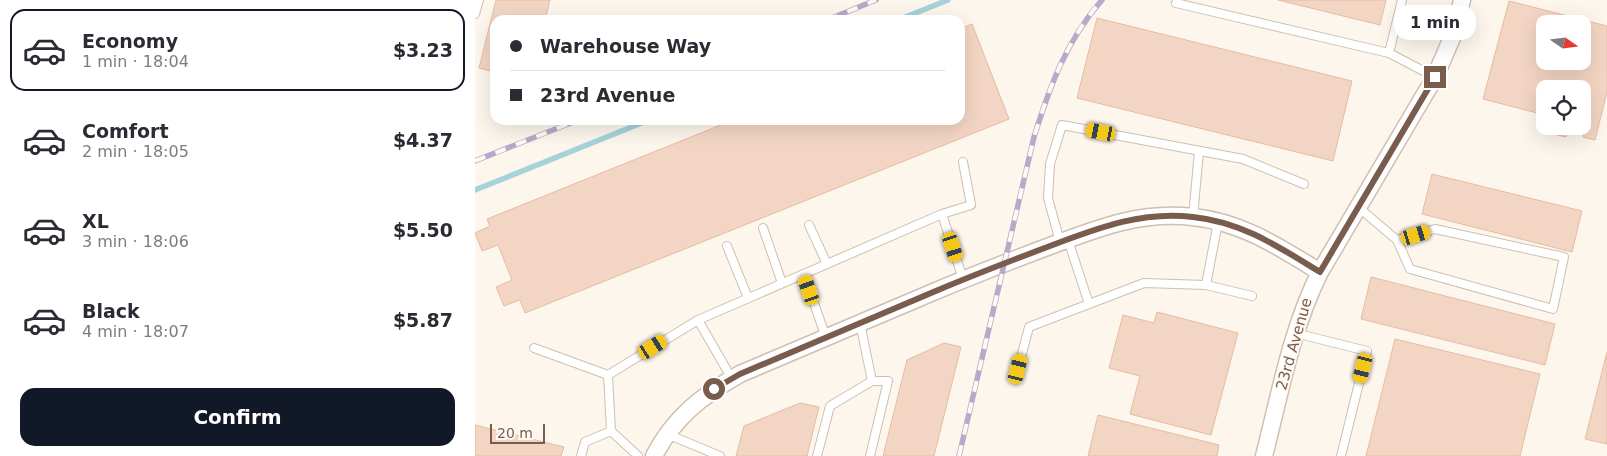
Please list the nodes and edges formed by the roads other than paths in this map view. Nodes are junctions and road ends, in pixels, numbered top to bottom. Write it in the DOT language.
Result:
graph roads {
  1 [pos="479,0"];
  2 [pos="1402,0"];
  3 [pos="1462,0"];
  4 [pos="1176,4"];
  5 [pos="475,14"];
  6 [pos="1389,53"];
  7 [pos="1435,77"];
  8 [pos="1199,151"];
  9 [pos="963,162"];
  10 [pos="1304,184"];
  11 [pos="1358,207"];
  12 [pos="942,214"];
  13 [pos="1193,217"];
  14 [pos="1217,222"];
  15 [pos="809,225"];
  16 [pos="763,228"];
  17 [pos="1397,240"];
  18 [pos="1064,241"];
  19 [pos="727,246"];
  20 [pos="827,264"];
  21 [pos="1320,272"];
  22 [pos="804,274"];
  23 [pos="963,279"];
  24 [pos="782,283"];
  25 [pos="1205,285"];
  26 [pos="1252,296"];
  27 [pos="749,298"];
  28 [pos="1089,304"];
  29 [pos="697,320"];
  30 [pos="860,323"];
  31 [pos="1295,333"];
  32 [pos="826,338"];
  33 [pos="534,348"];
  34 [pos="1018,369"];
  35 [pos="608,374"];
  36 [pos="732,379"];
  37 [pos="872,381"];
  38 [pos="611,431"];
  39 [pos="667,434"];
  40 [pos="581,456"];
  41 [pos="638,456"];
  42 [pos="653,456"];
  43 [pos="720,456"];
  44 [pos="817,456"];
  45 [pos="870,456"];
  46 [pos="1264,456"];
  47 [pos="1341,456"];
  1 -- 5 [label="lane"];
  2 -- 6 [label="lane"];
  3 -- 7 [label="street, 23rd Avenue"];
  4 -- 6 [label="lane"];
  6 -- 7 [label="lane"];
  7 -- 11 [label="street, 23rd Avenue"];
  8 -- 10 [label="lane"];
  8 -- 13 [label="lane"];
  8 -- 18 [label="lane"];
  9 -- 12 [label="lane"];
  11 -- 17 [label="lane"];
  11 -- 21 [label="street, 23rd Avenue"];
  12 -- 20 [label="lane"];
  12 -- 23 [label="lane"];
  13 -- 14 [label="street"];
  13 -- 18 [label="street"];
  14 -- 21 [label="street"];
  14 -- 25 [label="lane"];
  15 -- 20 [label="lane"];
  16 -- 24 [label="lane"];
  17 -- 17 [label="lane"];
  18 -- 23 [label="street"];
  18 -- 28 [label="lane"];
  19 -- 27 [label="lane"];
  20 -- 22 [label="lane"];
  21 -- 31 [label="street, 23rd Avenue"];
  22 -- 24 [label="lane"];
  22 -- 32 [label="lane"];
  23 -- 30 [label="street"];
  24 -- 27 [label="lane"];
  25 -- 26 [label="lane"];
  25 -- 28 [label="lane"];
  27 -- 29 [label="lane"];
  28 -- 34 [label="lane"];
  29 -- 35 [label="lane"];
  29 -- 36 [label="lane"];
  30 -- 32 [label="street"];
  30 -- 37 [label="lane"];
  31 -- 46 [label="street, 23rd Avenue"];
  31 -- 47 [label="lane"];
  32 -- 36 [label="street"];
  33 -- 35 [label="lane"];
  35 -- 38 [label="lane"];
  36 -- 39 [label="street"];
  37 -- 44 [label="lane"];
  37 -- 45 [label="lane"];
  38 -- 40 [label="lane"];
  38 -- 41 [label="lane"];
  39 -- 42 [label="street"];
  39 -- 43 [label="lane"];
}
